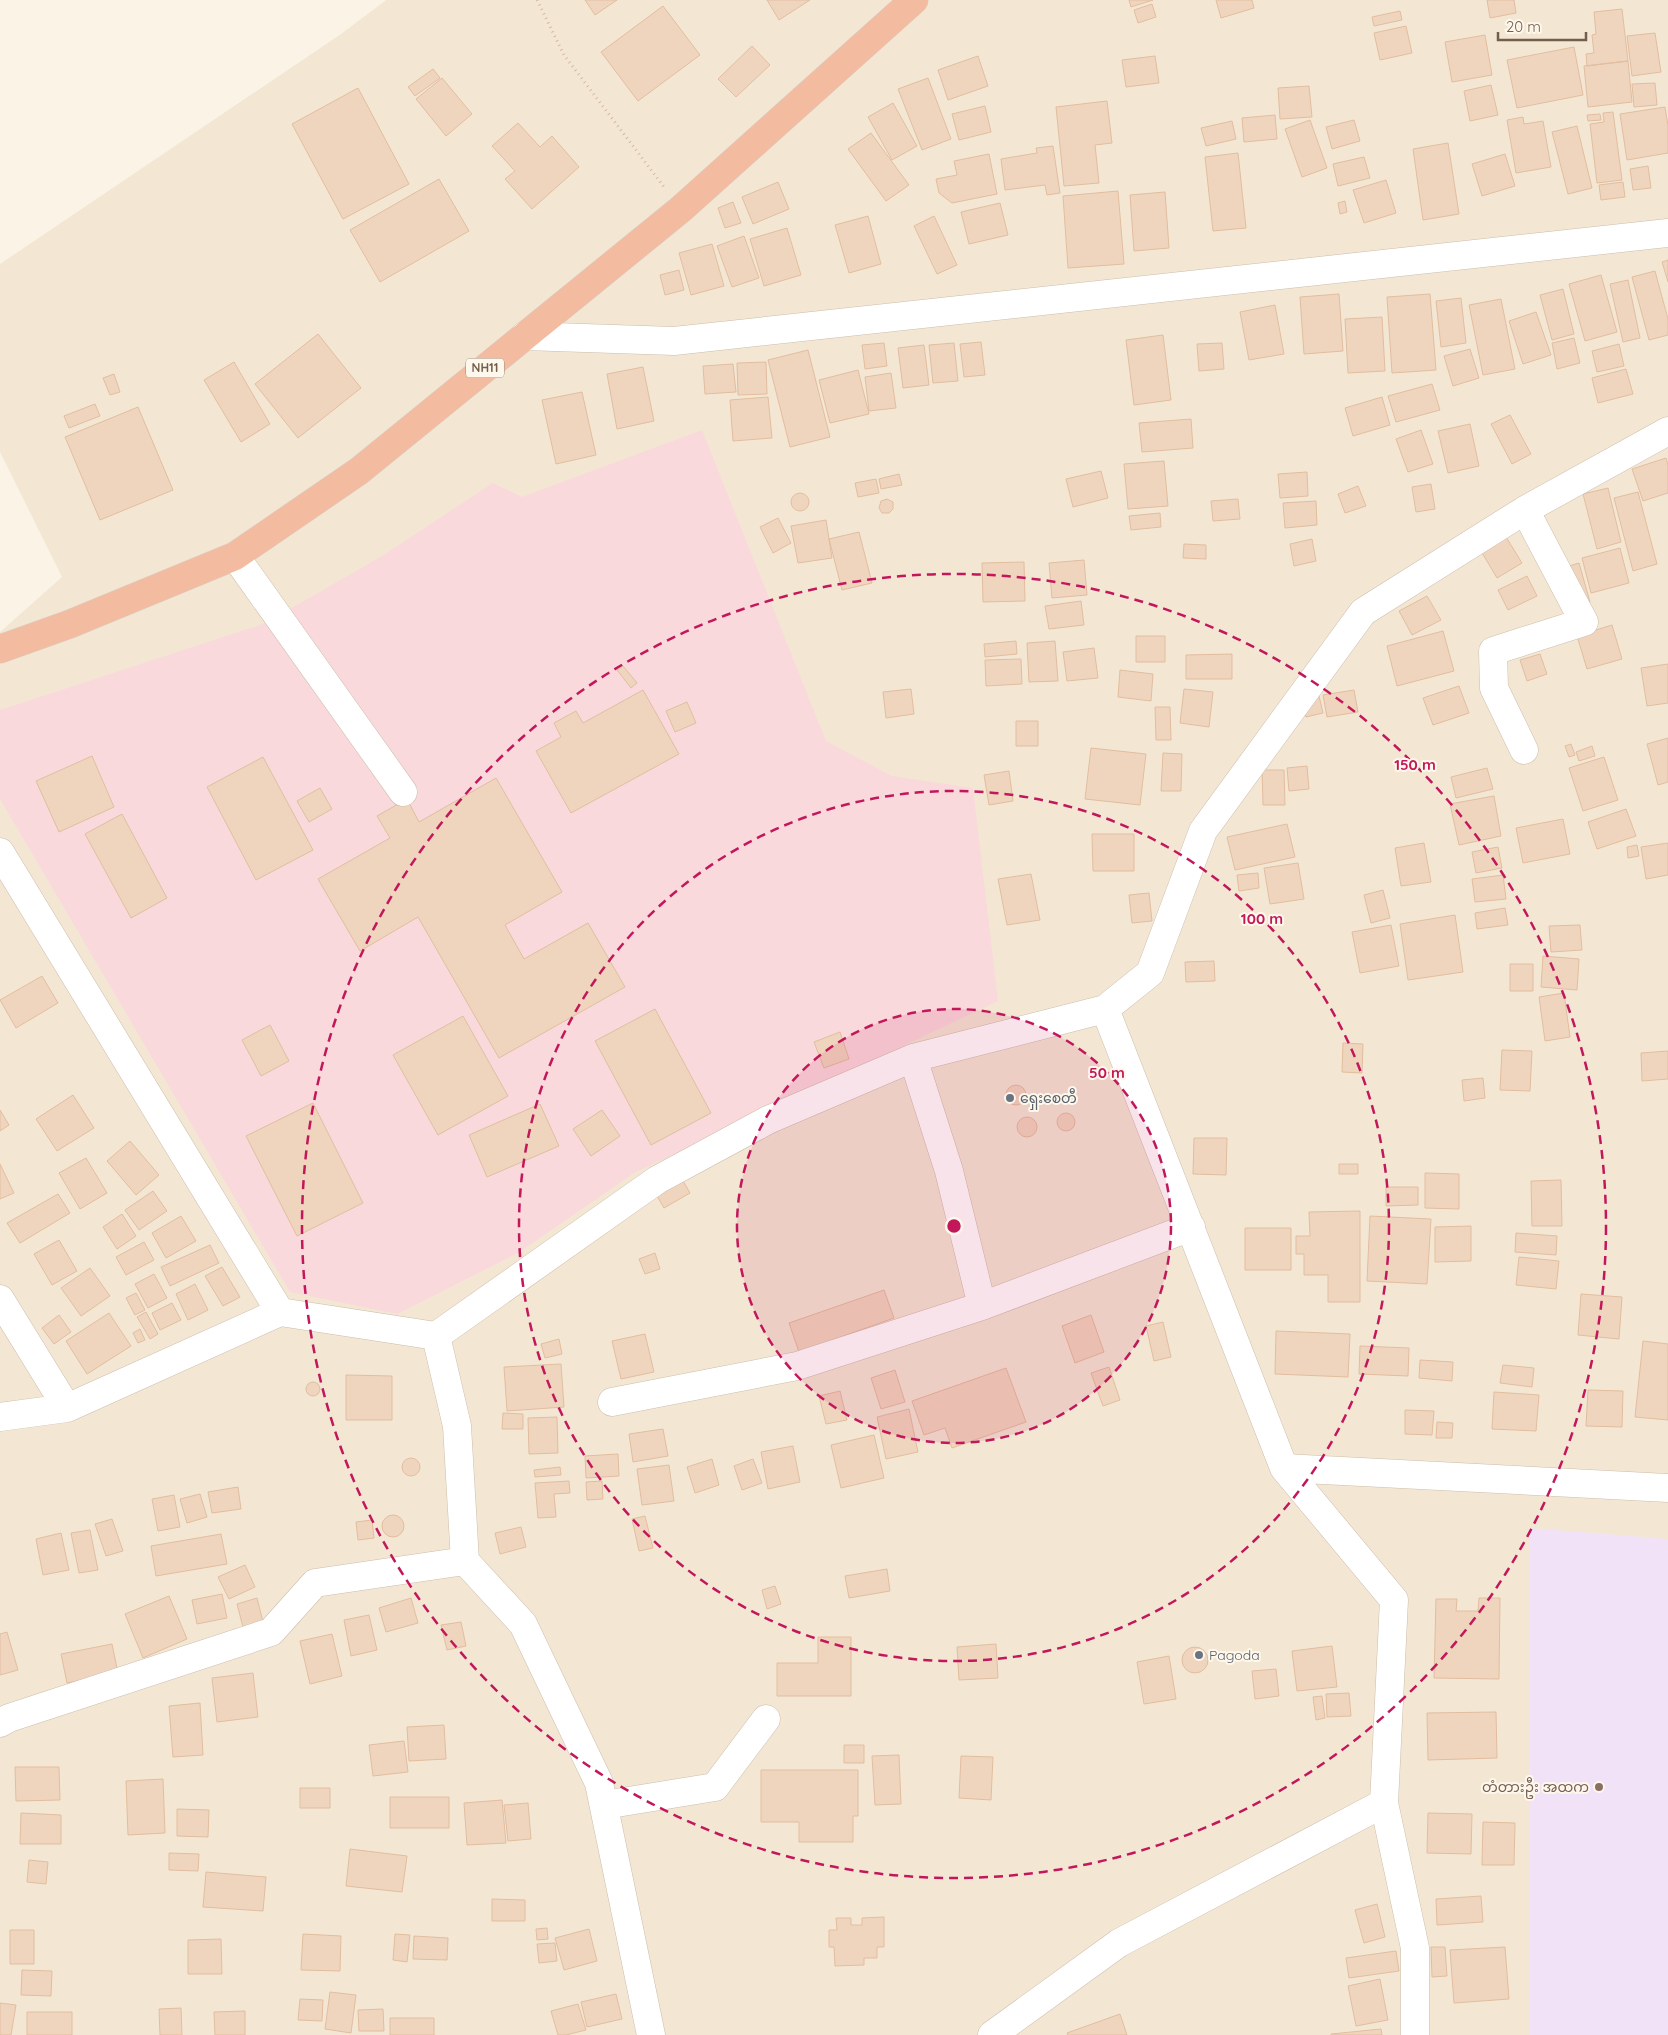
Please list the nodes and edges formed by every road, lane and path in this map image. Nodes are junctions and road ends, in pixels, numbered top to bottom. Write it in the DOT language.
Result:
graph roads {
  1 [pos="537,0"];
  2 [pos="914,0"];
  3 [pos="681,209"];
  4 [pos="1668,233"];
  5 [pos="524,336"];
  6 [pos="1668,431"];
  7 [pos="1526,510"];
  8 [pos="235,556"];
  9 [pos="0,649"];
  10 [pos="1524,750"];
  11 [pos="404,792"];
  12 [pos="0,852"];
  13 [pos="1105,1009"];
  14 [pos="913,1058"];
  15 [pos="1191,1227"];
  16 [pos="0,1299"];
  17 [pos="982,1306"];
  18 [pos="280,1312"];
  19 [pos="436,1336"];
  20 [pos="612,1402"];
  21 [pos="67,1408"];
  22 [pos="0,1417"];
  23 [pos="1284,1468"];
  24 [pos="1668,1488"];
  25 [pos="465,1561"];
  26 [pos="766,1719"];
  27 [pos="0,1723"];
  28 [pos="1384,1803"];
  29 [pos="604,1804"];
  30 [pos="651,2035"];
  31 [pos="992,2035"];
  32 [pos="1415,2035"];
  1 -- 3 [label="path"];
  2 -- 3 [label="highway, NH11"];
  3 -- 5 [label="highway, NH11"];
  4 -- 5 [label="street"];
  5 -- 8 [label="highway, NH11"];
  6 -- 7 [label="street"];
  7 -- 10 [label="street"];
  7 -- 13 [label="street"];
  8 -- 9 [label="highway, NH11"];
  8 -- 11 [label="street"];
  12 -- 18 [label="street"];
  13 -- 14 [label="street"];
  13 -- 15 [label="street"];
  14 -- 17 [label="street"];
  14 -- 19 [label="street"];
  15 -- 17 [label="street"];
  15 -- 23 [label="street"];
  16 -- 21 [label="street"];
  17 -- 20 [label="street"];
  18 -- 19 [label="street"];
  18 -- 21 [label="street"];
  19 -- 25 [label="street"];
  21 -- 22 [label="street"];
  23 -- 24 [label="street"];
  23 -- 28 [label="street"];
  25 -- 27 [label="street"];
  25 -- 29 [label="street"];
  26 -- 29 [label="street"];
  28 -- 31 [label="street"];
  28 -- 32 [label="street"];
  29 -- 30 [label="street"];
}
